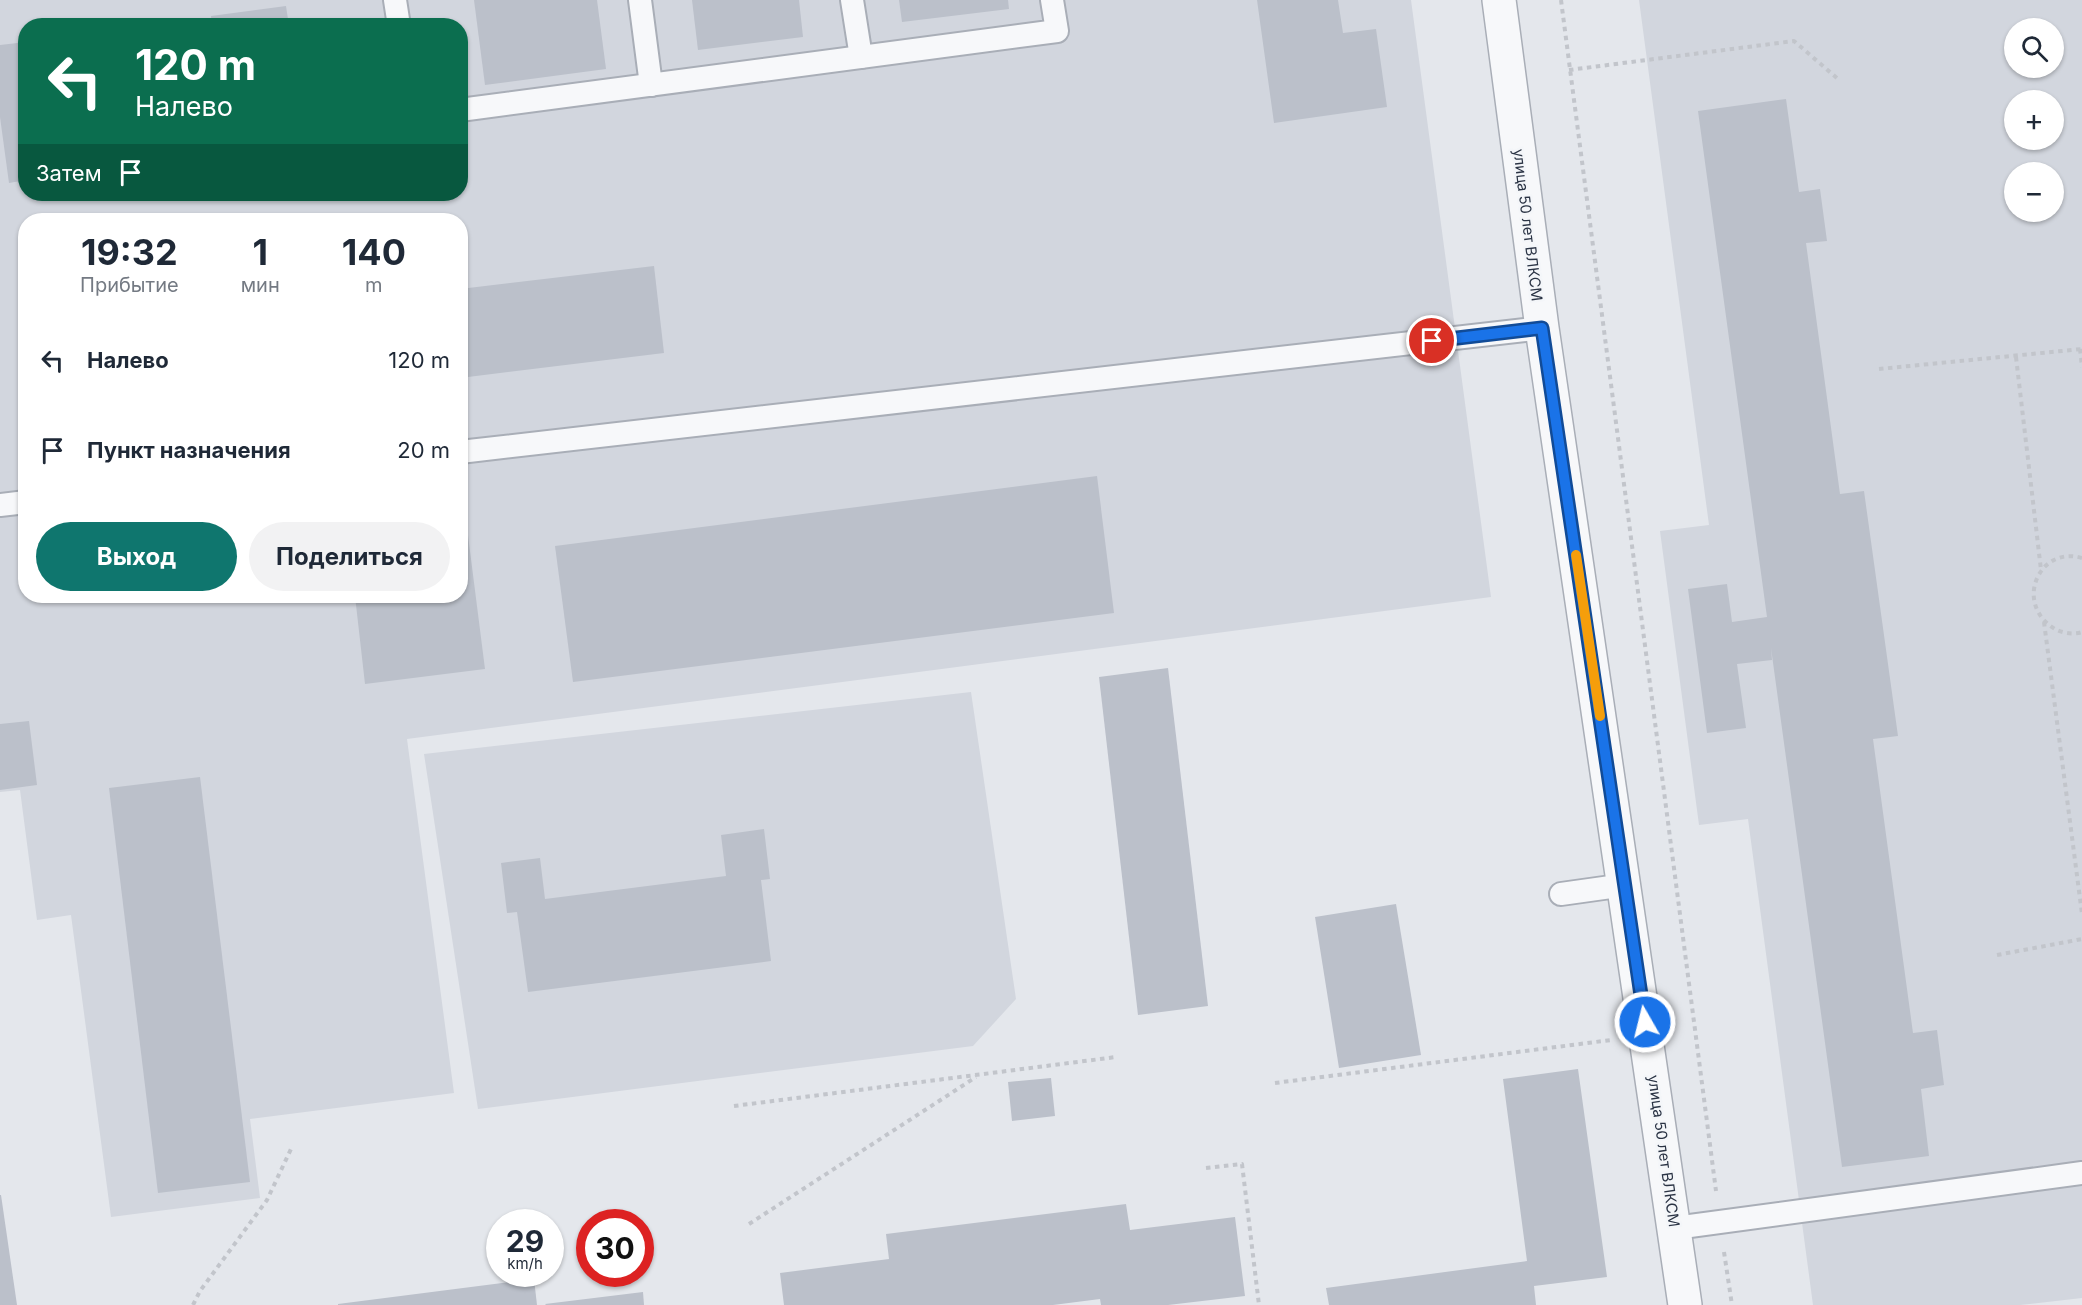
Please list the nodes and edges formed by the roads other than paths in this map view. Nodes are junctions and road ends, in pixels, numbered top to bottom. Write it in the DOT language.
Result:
graph roads {
  1 [pos="395,0"];
  2 [pos="640,0"];
  3 [pos="852,0"];
  4 [pos="1052,0"];
  5 [pos="1499,0"];
  6 [pos="398,18"];
  7 [pos="861,57"];
  8 [pos="651,85"];
  9 [pos="468,109"];
  10 [pos="1542,328"];
  11 [pos="468,451"];
  12 [pos="18,503"];
  13 [pos="0,505"];
  14 [pos="1625,885"];
  15 [pos="1561,894"];
  16 [pos="2082,1173"];
  17 [pos="1675,1228"];
  18 [pos="1685,1305"];
  1 -- 6 [label="lane"];
  2 -- 8 [label="lane"];
  3 -- 7 [label="lane"];
  4 -- 7 [label="lane"];
  5 -- 10 [label="street, улица 50 лет ВЛКСМ"];
  7 -- 8 [label="lane"];
  8 -- 9 [label="lane"];
  10 -- 11 [label="lane"];
  10 -- 14 [label="street, улица 50 лет ВЛКСМ"];
  12 -- 13 [label="lane"];
  14 -- 15 [label="lane"];
  14 -- 17 [label="street, улица 50 лет ВЛКСМ"];
  16 -- 17 [label="lane"];
  17 -- 18 [label="street, улица 50 лет ВЛКСМ"];
}
